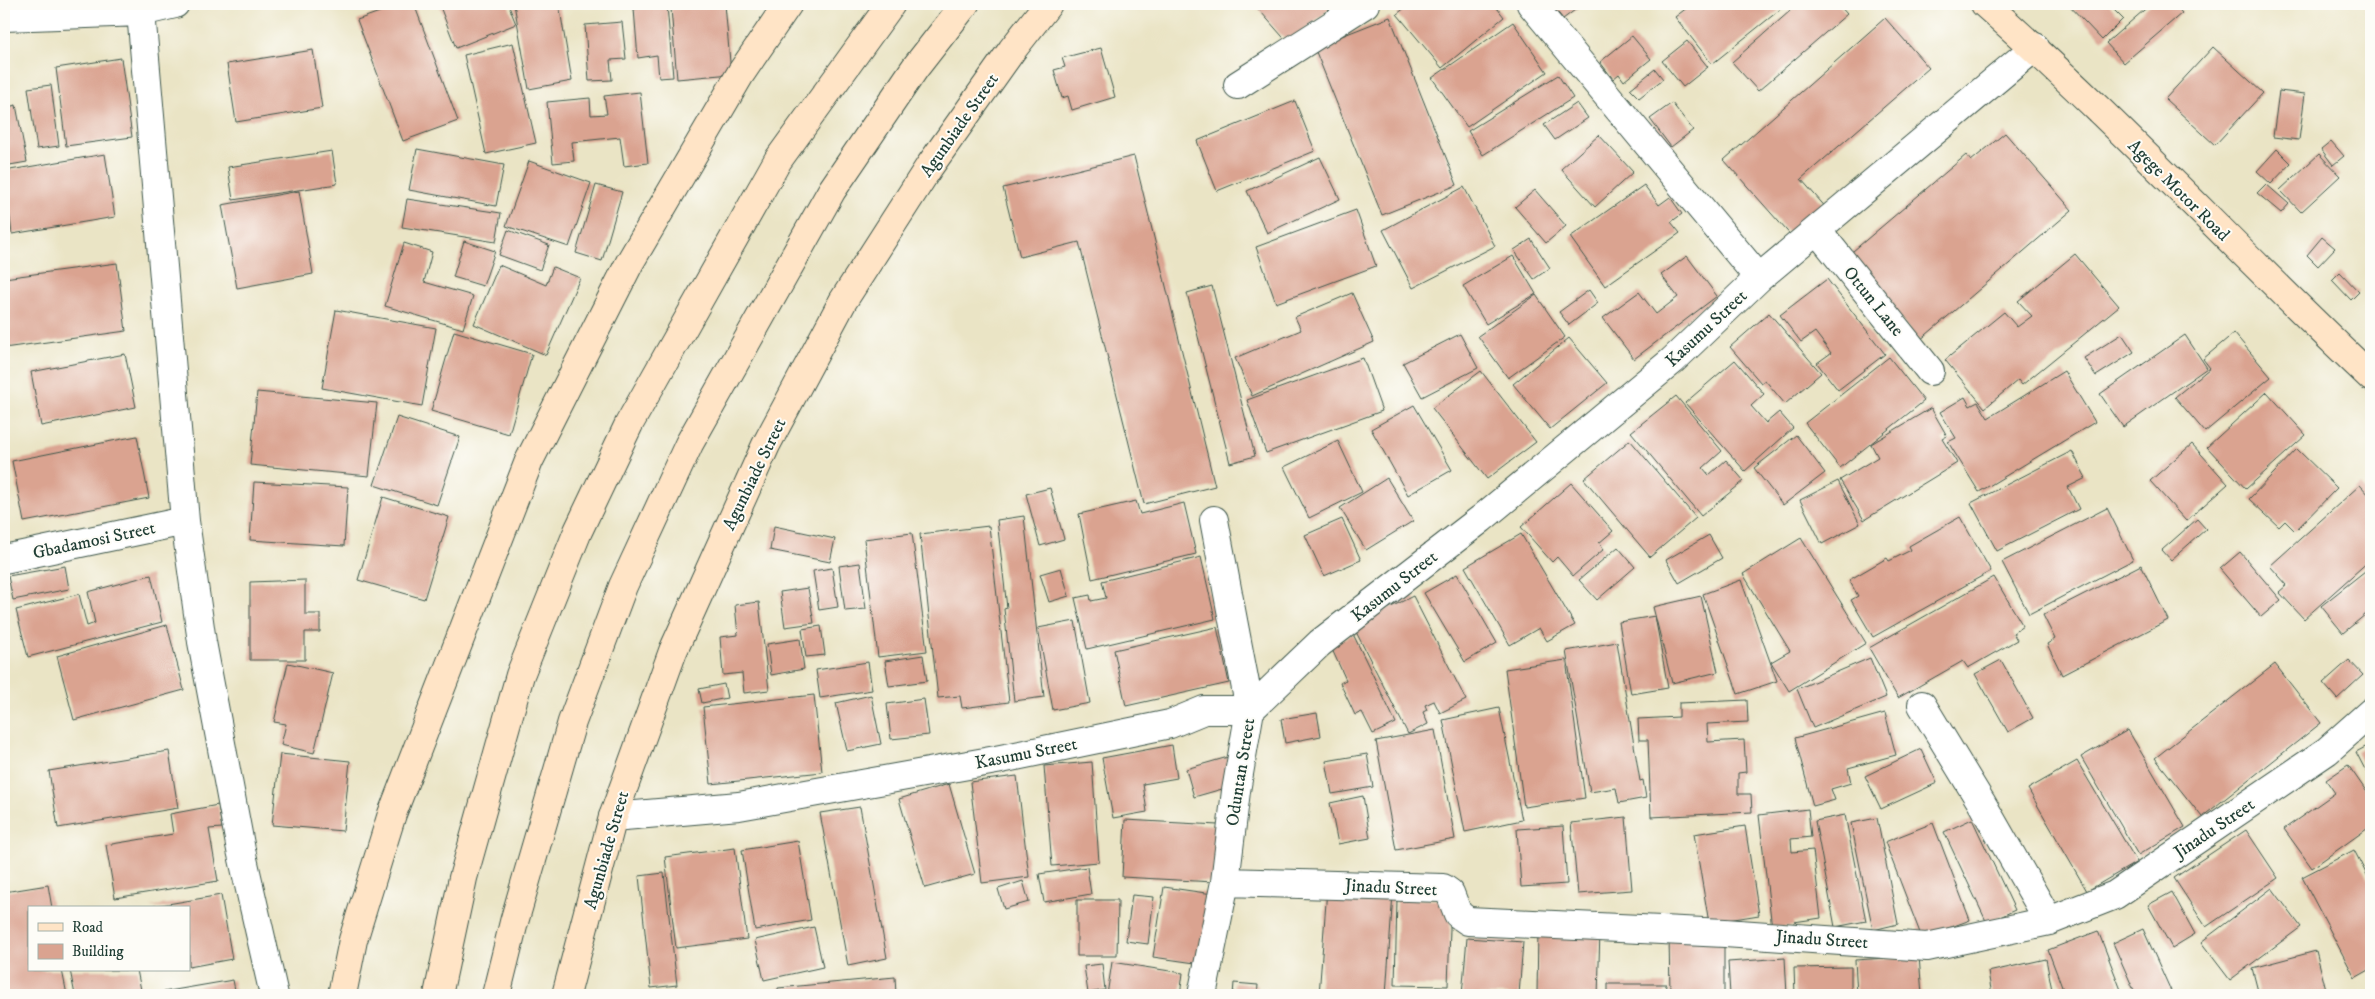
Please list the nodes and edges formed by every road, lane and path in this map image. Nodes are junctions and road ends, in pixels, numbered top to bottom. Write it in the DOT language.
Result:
graph roads {
  1 [pos="174,4"];
  2 [pos="788,4"];
  3 [pos="891,4"];
  4 [pos="965,4"];
  5 [pos="1048,4"];
  6 [pos="1365,4"];
  7 [pos="1531,4"];
  8 [pos="1986,4"];
  9 [pos="142,12"];
  10 [pos="4,17"];
  11 [pos="2035,47"];
  12 [pos="1238,85"];
  13 [pos="1817,230"];
  14 [pos="1759,278"];
  15 [pos="1930,371"];
  16 [pos="2371,377"];
  17 [pos="1214,520"];
  18 [pos="185,521"];
  19 [pos="4,559"];
  20 [pos="1922,705"];
  21 [pos="1250,710"];
  22 [pos="2371,712"];
  23 [pos="613,817"];
  24 [pos="1225,882"];
  25 [pos="2049,921"];
  26 [pos="274,995"];
  27 [pos="342,995"];
  28 [pos="438,995"];
  29 [pos="496,995"];
  30 [pos="566,995"];
  31 [pos="1202,995"];
  1 -- 9 [label="street"];
  2 -- 27 [label="main road"];
  3 -- 28 [label="main road"];
  4 -- 29 [label="main road"];
  5 -- 23 [label="main road, Agunbiade Street"];
  6 -- 12 [label="street"];
  7 -- 14 [label="street"];
  8 -- 11 [label="main road, Agege Motor Road"];
  9 -- 10 [label="street"];
  9 -- 18 [label="street"];
  11 -- 13 [label="street, Kasumu Street"];
  11 -- 16 [label="main road, Agege Motor Road"];
  13 -- 14 [label="street, Kasumu Street"];
  13 -- 15 [label="street, Ottun Lane"];
  14 -- 21 [label="street, Kasumu Street"];
  17 -- 21 [label="street, Oduntan Street"];
  18 -- 19 [label="street, Gbadamosi Street"];
  18 -- 26 [label="street"];
  20 -- 25 [label="street"];
  21 -- 23 [label="street, Kasumu Street"];
  21 -- 24 [label="street, Oduntan Street"];
  22 -- 25 [label="street, Jinadu Street"];
  23 -- 30 [label="main road, Agunbiade Street"];
  24 -- 25 [label="street, Jinadu Street"];
  24 -- 31 [label="street, Oduntan Street"];
}
